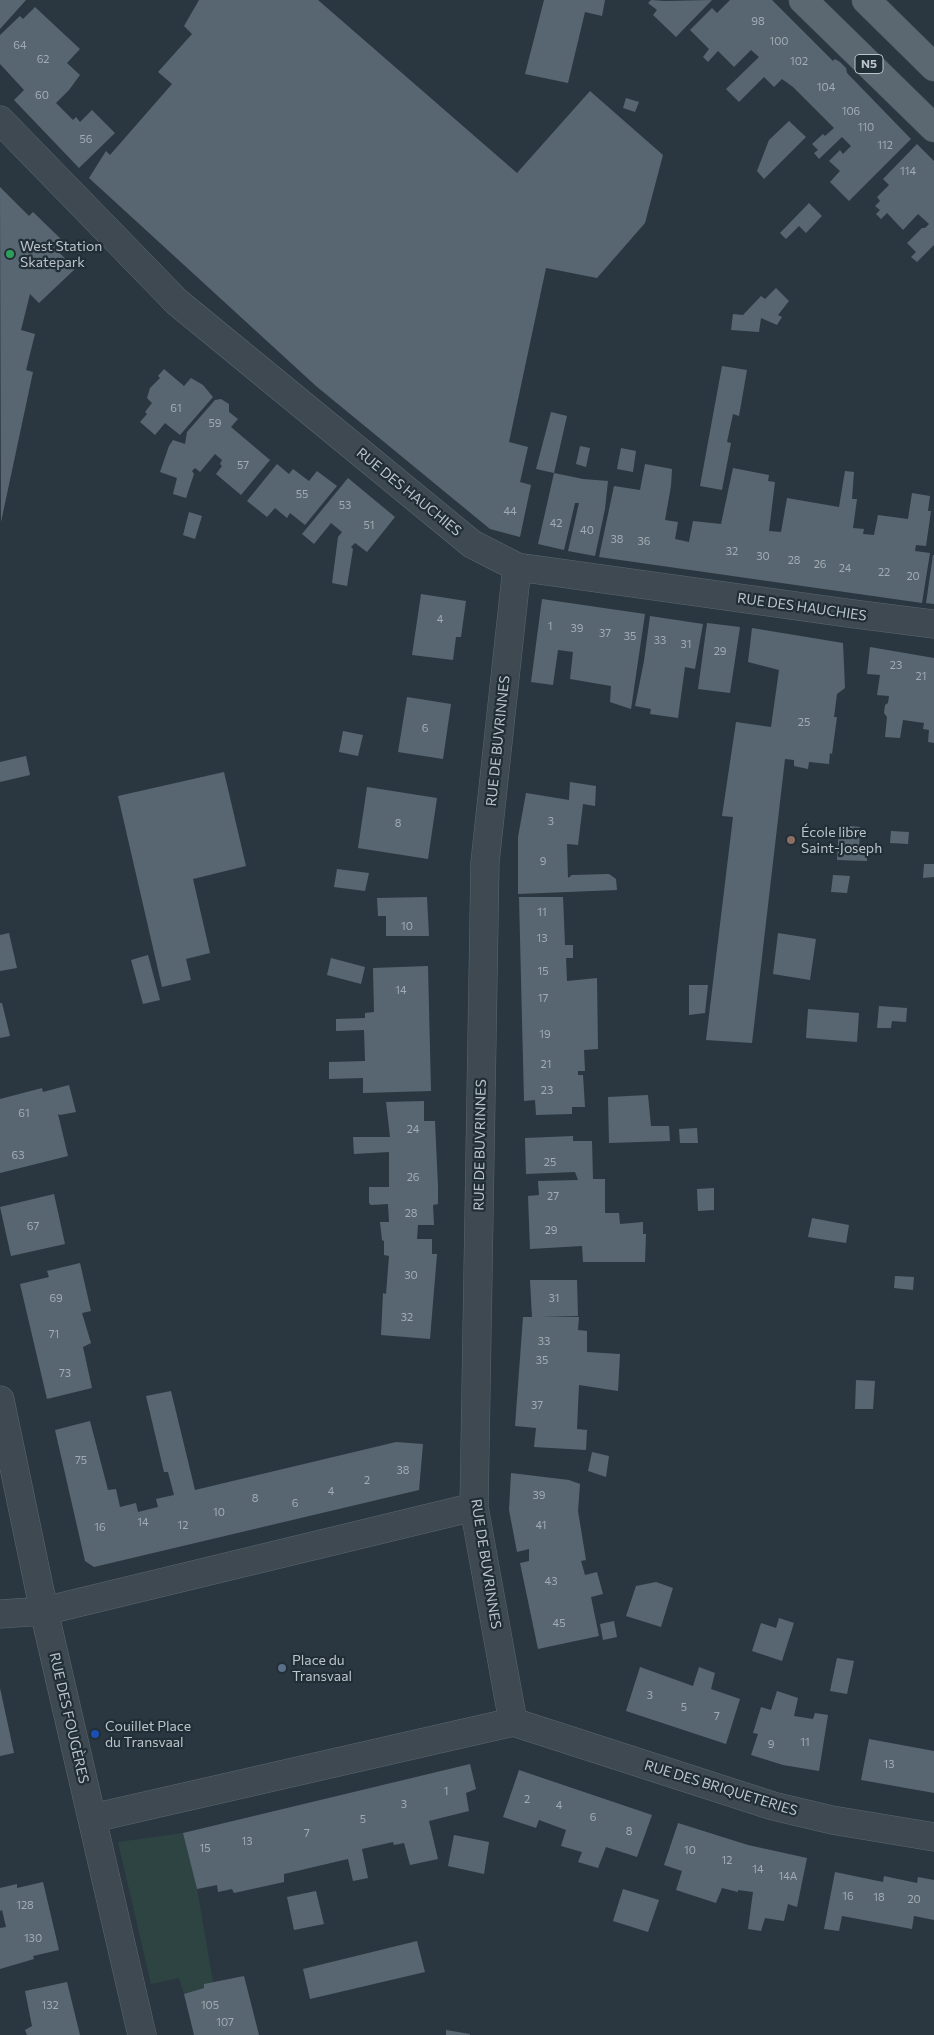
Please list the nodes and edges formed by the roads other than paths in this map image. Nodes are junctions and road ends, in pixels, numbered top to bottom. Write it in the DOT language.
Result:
graph roads {
  1 [pos="803,0"];
  2 [pos="866,0"];
  3 [pos="934,67"];
  4 [pos="0,120"];
  5 [pos="934,128"];
  6 [pos="517,567"];
  7 [pos="934,624"];
  8 [pos="0,1400"];
  9 [pos="474,1507"];
  10 [pos="44,1611"];
  11 [pos="0,1614"];
  12 [pos="513,1722"];
  13 [pos="93,1818"];
  14 [pos="934,1837"];
  15 [pos="142,2035"];
  1 -- 5 [label="main road, N5"];
  2 -- 3 [label="main road"];
  4 -- 6 [label="street, RUE DES HAUCHIES"];
  6 -- 7 [label="street, RUE DES HAUCHIES"];
  6 -- 9 [label="street, RUE DE BUVRINNES"];
  8 -- 10 [label="street, RUE DES FOUGÈRES"];
  9 -- 10 [label="street"];
  9 -- 12 [label="street, RUE DE BUVRINNES"];
  10 -- 11 [label="street"];
  10 -- 13 [label="street, RUE DES FOUGÈRES"];
  12 -- 13 [label="street"];
  12 -- 14 [label="street, RUE DES BRIQUETERIES"];
  13 -- 15 [label="street, RUE DES FOUGÈRES"];
}
